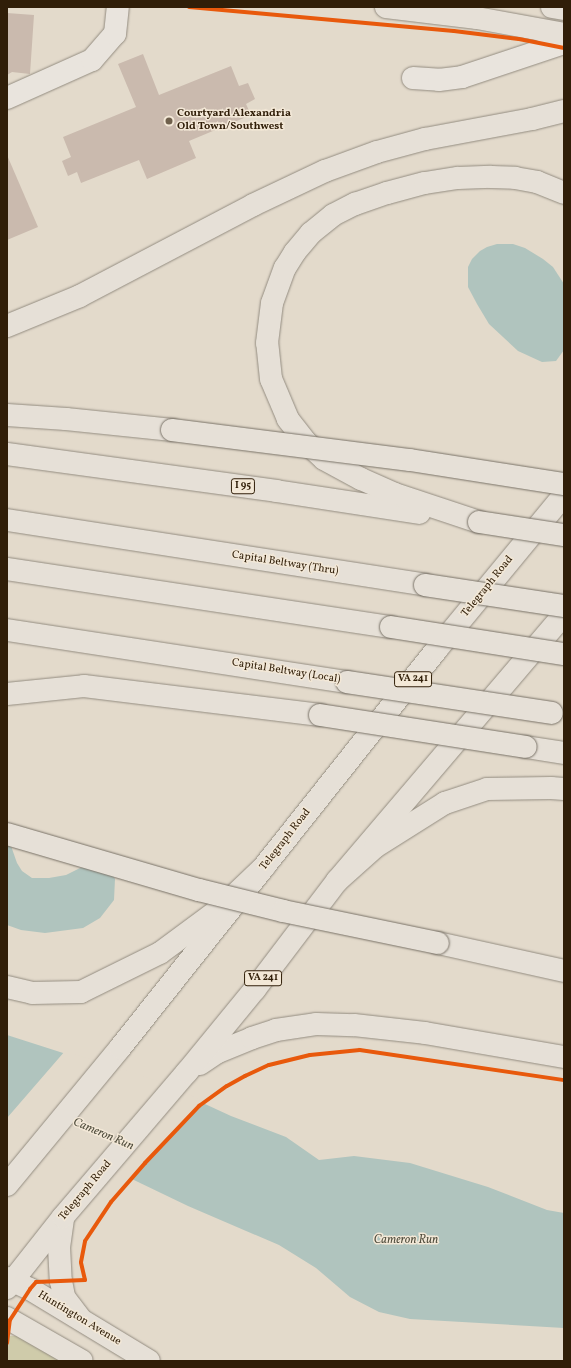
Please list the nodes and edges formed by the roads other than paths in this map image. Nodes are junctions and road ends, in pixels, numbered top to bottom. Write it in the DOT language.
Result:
graph roads {
  1 [pos="118,7"];
  2 [pos="386,7"];
  3 [pos="552,7"];
  4 [pos="564,10"];
  5 [pos="564,34"];
  6 [pos="564,43"];
  7 [pos="413,78"];
  8 [pos="7,98"];
  9 [pos="564,111"];
  10 [pos="564,193"];
  11 [pos="7,326"];
  12 [pos="7,415"];
  13 [pos="7,454"];
  14 [pos="564,484"];
  15 [pos="564,495"];
  16 [pos="7,520"];
  17 [pos="479,522"];
  18 [pos="564,535"];
  19 [pos="7,570"];
  20 [pos="564,606"];
  21 [pos="564,614"];
  22 [pos="7,630"];
  23 [pos="564,654"];
  24 [pos="7,694"];
  25 [pos="558,714"];
  26 [pos="564,753"];
  27 [pos="564,790"];
  28 [pos="7,834"];
  29 [pos="265,866"];
  30 [pos="337,881"];
  31 [pos="438,943"];
  32 [pos="564,962"];
  33 [pos="564,971"];
  34 [pos="7,986"];
  35 [pos="564,1057"];
  36 [pos="187,1072"];
  37 [pos="7,1185"];
  38 [pos="51,1249"];
  39 [pos="9,1282"];
  40 [pos="7,1318"];
  41 [pos="82,1321"];
  42 [pos="82,1361"];
  43 [pos="149,1361"];
  1 -- 8 [label="lane"];
  2 -- 5 [label="main road"];
  3 -- 4 [label="main road"];
  6 -- 7 [label="lane"];
  9 -- 11 [label="main road"];
  10 -- 17 [label="main road"];
  12 -- 14 [label="main road, bridge"];
  13 -- 17 [label="main road, I 95"];
  15 -- 29 [label="main road, Telegraph Road / VA 241"];
  16 -- 20 [label="main road, Capital Beltway (Thru), bridge"];
  17 -- 18 [label="main road, I 95, bridge"];
  19 -- 23 [label="main road, bridge"];
  21 -- 30 [label="main road, Telegraph Road / VA 241"];
  22 -- 25 [label="main road, Capital Beltway (Local), bridge"];
  24 -- 26 [label="main road, bridge"];
  27 -- 30 [label="main road"];
  28 -- 31 [label="main road, bridge"];
  29 -- 34 [label="main road"];
  29 -- 37 [label="main road, Telegraph Road / VA 241"];
  30 -- 36 [label="main road, Telegraph Road / VA 241"];
  31 -- 32 [label="main road"];
  31 -- 33 [label="main road"];
  35 -- 36 [label="main road"];
  36 -- 38 [label="main road, Telegraph Road / VA 241"];
  38 -- 39 [label="main road, Telegraph Road / VA 241"];
  38 -- 41 [label="main road"];
  39 -- 41 [label="main road, Huntington Avenue"];
  40 -- 42 [label="main road"];
  41 -- 43 [label="main road, Huntington Avenue"];
}
